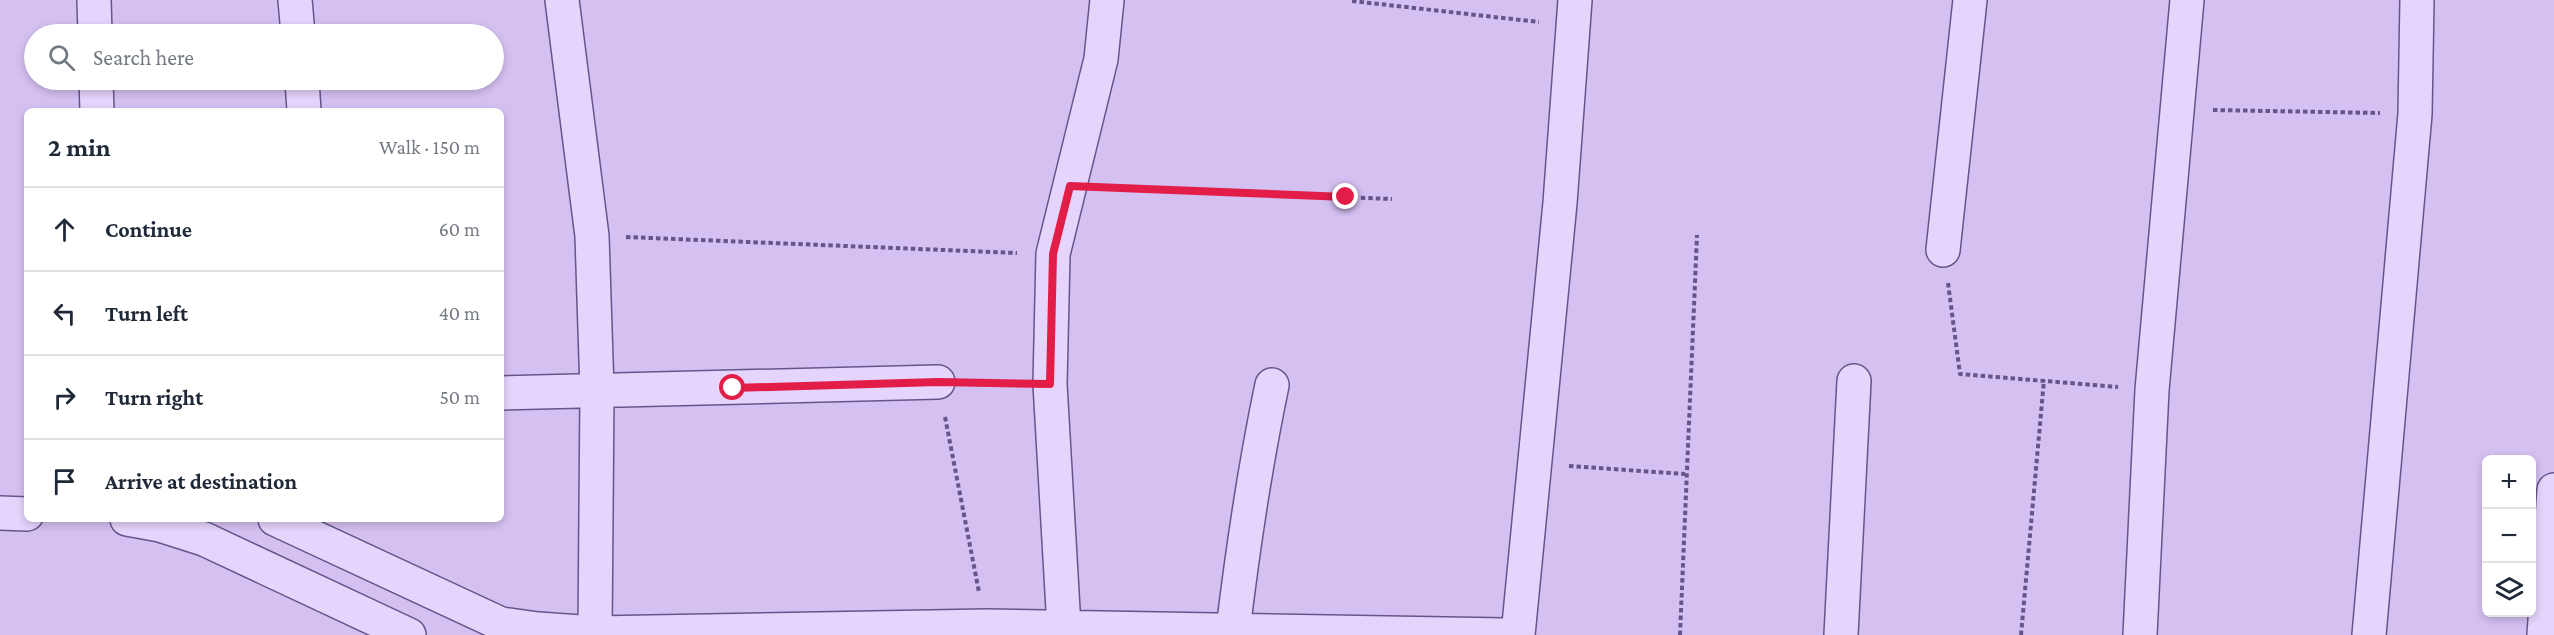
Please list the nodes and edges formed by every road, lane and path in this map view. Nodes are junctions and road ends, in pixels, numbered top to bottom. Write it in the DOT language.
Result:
graph roads {
  1 [pos="94,0"];
  2 [pos="296,0"];
  3 [pos="562,0"];
  4 [pos="1107,0"];
  5 [pos="1970,0"];
  6 [pos="2187,0"];
  7 [pos="2417,0"];
  8 [pos="1352,1"];
  9 [pos="1574,13"];
  10 [pos="95,24"];
  11 [pos="297,24"];
  12 [pos="96,90"];
  13 [pos="303,90"];
  14 [pos="97,108"];
  15 [pos="304,108"];
  16 [pos="2176,109"];
  17 [pos="2415,114"];
  18 [pos="1070,186"];
  19 [pos="1392,199"];
  20 [pos="1697,235"];
  21 [pos="592,236"];
  22 [pos="1943,250"];
  23 [pos="1053,254"];
  24 [pos="2044,380"];
  25 [pos="1854,381"];
  26 [pos="938,382"];
  27 [pos="1050,384"];
  28 [pos="1272,385"];
  29 [pos="2152,390"];
  30 [pos="597,392"];
  31 [pos="504,393"];
  32 [pos="1534,463"];
  33 [pos="1685,474"];
  34 [pos="2554,490"];
  35 [pos="0,513"];
  36 [pos="24,514"];
  37 [pos="144,522"];
  38 [pos="289,522"];
  39 [pos="321,529"];
  40 [pos="986,626"];
  41 [pos="1064,627"];
  42 [pos="1233,630"];
  43 [pos="1344,633"];
  44 [pos="595,634"];
  45 [pos="409,635"];
  46 [pos="1504,635"];
  47 [pos="1518,635"];
  48 [pos="1680,635"];
  49 [pos="1841,635"];
  50 [pos="2021,635"];
  51 [pos="2140,635"];
  52 [pos="2369,635"];
  53 [pos="2544,635"];
  1 -- 10 [label="street"];
  2 -- 11 [label="street"];
  3 -- 21 [label="street"];
  4 -- 18 [label="street"];
  5 -- 22 [label="street"];
  6 -- 16 [label="street"];
  7 -- 17 [label="street"];
  8 -- 9 [label="path"];
  9 -- 32 [label="street"];
  12 -- 14 [label="street"];
  13 -- 15 [label="street"];
  16 -- 17 [label="path"];
  16 -- 29 [label="street"];
  17 -- 52 [label="street"];
  18 -- 19 [label="path"];
  18 -- 23 [label="street"];
  20 -- 33 [label="path"];
  21 -- 23 [label="path"];
  21 -- 30 [label="street"];
  22 -- 24 [label="path"];
  23 -- 27 [label="street"];
  24 -- 29 [label="path"];
  24 -- 50 [label="path"];
  25 -- 49 [label="street"];
  26 -- 27 [label="path"];
  26 -- 30 [label="street"];
  26 -- 40 [label="path"];
  27 -- 41 [label="street"];
  28 -- 42 [label="street"];
  29 -- 51 [label="street"];
  30 -- 31 [label="street"];
  30 -- 44 [label="street"];
  32 -- 33 [label="path"];
  32 -- 47 [label="street"];
  33 -- 48 [label="path"];
  34 -- 53 [label="street"];
  35 -- 36 [label="street"];
  37 -- 45 [label="street"];
  38 -- 39 [label="street"];
  39 -- 44 [label="street"];
  40 -- 41 [label="street"];
  40 -- 44 [label="street"];
  41 -- 42 [label="street"];
  42 -- 43 [label="street"];
  43 -- 46 [label="street"];
}
